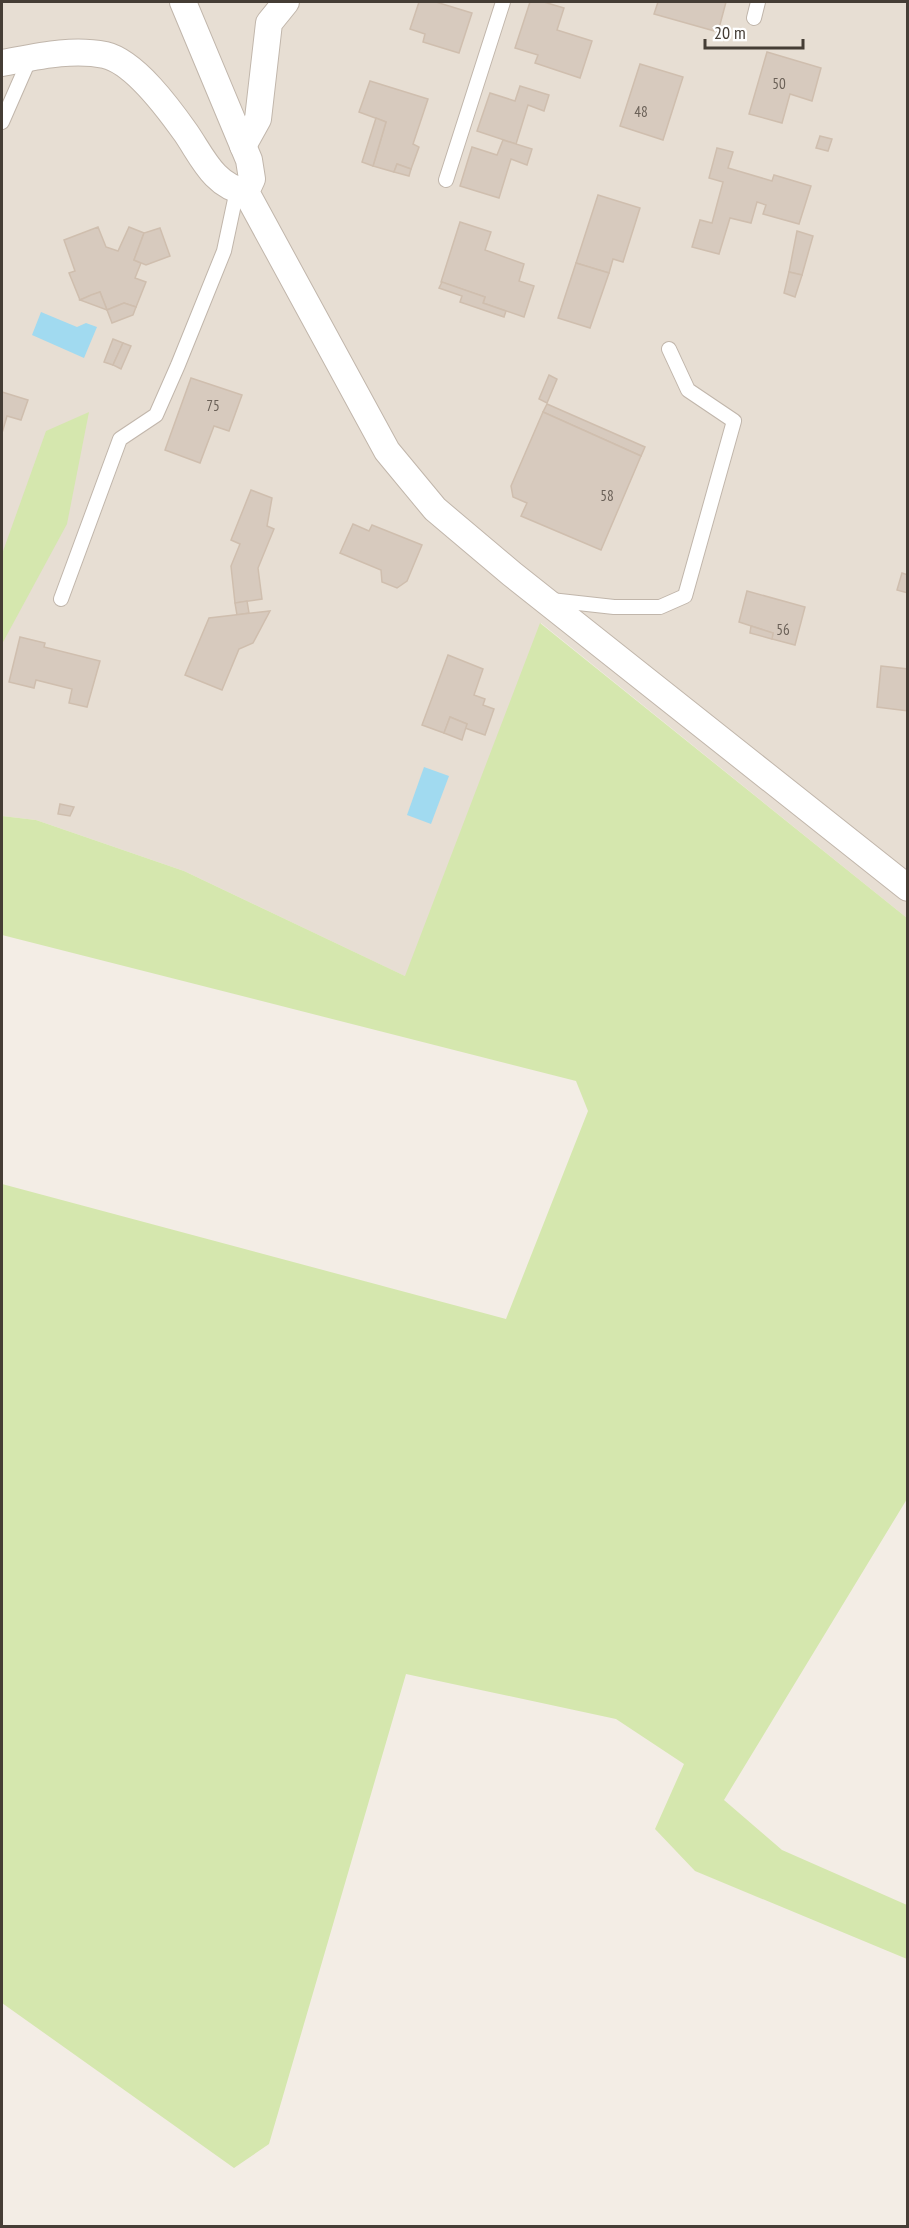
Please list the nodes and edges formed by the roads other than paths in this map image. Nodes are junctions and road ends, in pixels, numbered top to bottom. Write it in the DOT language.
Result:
graph roads {
  1 [pos="183,2"];
  2 [pos="286,2"];
  3 [pos="503,2"];
  4 [pos="758,2"];
  5 [pos="754,18"];
  6 [pos="30,58"];
  7 [pos="2,63"];
  8 [pos="2,122"];
  9 [pos="243,146"];
  10 [pos="446,180"];
  11 [pos="242,191"];
  12 [pos="669,349"];
  13 [pos="61,599"];
  14 [pos="543,600"];
  15 [pos="908,888"];
  1 -- 9 [label="street"];
  2 -- 9 [label="street"];
  3 -- 10 [label="lane"];
  4 -- 5 [label="lane"];
  6 -- 7 [label="street"];
  6 -- 8 [label="lane"];
  6 -- 11 [label="street"];
  9 -- 11 [label="street"];
  11 -- 13 [label="lane"];
  11 -- 14 [label="street"];
  12 -- 14 [label="lane"];
  14 -- 15 [label="street"];
}
